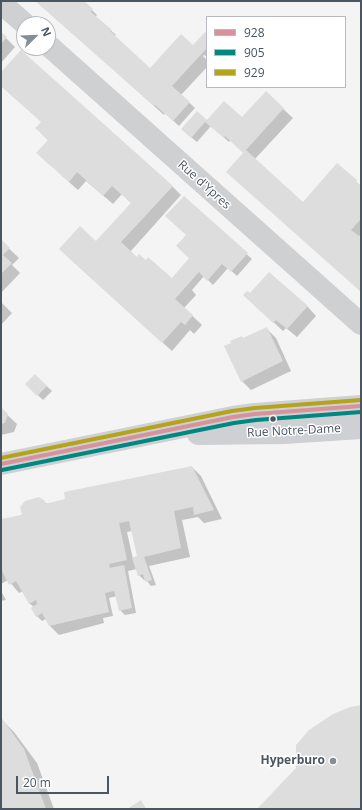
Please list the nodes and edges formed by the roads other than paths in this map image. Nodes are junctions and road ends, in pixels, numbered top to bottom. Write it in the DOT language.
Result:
graph roads {
  1 [pos="1,3"];
  2 [pos="16,16"];
  3 [pos="56,52"];
  4 [pos="361,324"];
  5 [pos="361,406"];
  6 [pos="361,428"];
  7 [pos="155,433"];
  8 [pos="1,464"];
  1 -- 2 [label="street"];
  3 -- 4 [label="street, Rue d'Ypres"];
  5 -- 7 [label="main road, Rue Notre-Dame"];
  6 -- 7 [label="main road, Rue Notre-Dame"];
  7 -- 8 [label="main road, Rue Notre-Dame"];
}
